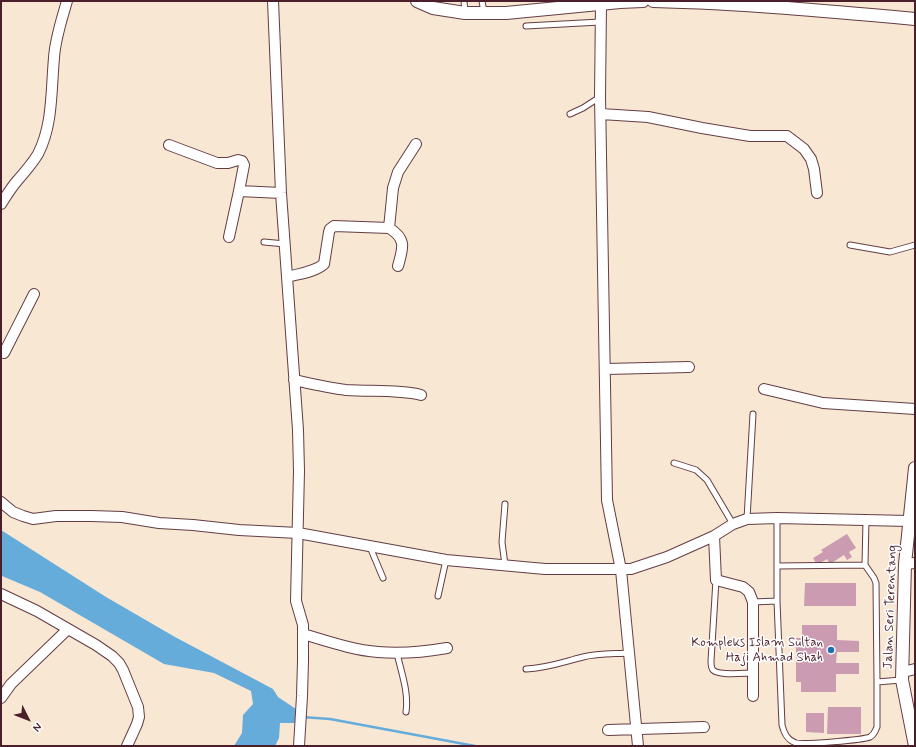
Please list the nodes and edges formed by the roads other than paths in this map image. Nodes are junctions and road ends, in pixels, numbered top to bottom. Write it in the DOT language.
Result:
graph roads {
  1 [pos="67,1"];
  2 [pos="273,1"];
  3 [pos="417,1"];
  4 [pos="643,1"];
  5 [pos="652,1"];
  6 [pos="601,3"];
  7 [pos="465,7"];
  8 [pos="483,7"];
  9 [pos="915,19"];
  10 [pos="600,22"];
  11 [pos="526,26"];
  12 [pos="600,97"];
  13 [pos="570,114"];
  14 [pos="601,114"];
  15 [pos="416,144"];
  16 [pos="169,145"];
  17 [pos="239,191"];
  18 [pos="281,192"];
  19 [pos="817,193"];
  20 [pos="1,204"];
  21 [pos="389,228"];
  22 [pos="229,237"];
  23 [pos="264,242"];
  24 [pos="285,244"];
  25 [pos="850,245"];
  26 [pos="915,245"];
  27 [pos="398,266"];
  28 [pos="287,277"];
  29 [pos="34,294"];
  30 [pos="2,354"];
  31 [pos="689,367"];
  32 [pos="606,369"];
  33 [pos="294,380"];
  34 [pos="764,389"];
  35 [pos="421,395"];
  36 [pos="915,409"];
  37 [pos="753,414"];
  38 [pos="674,463"];
  39 [pos="915,468"];
  40 [pos="914,494"];
  41 [pos="1,502"];
  42 [pos="505,504"];
  43 [pos="777,518"];
  44 [pos="747,519"];
  45 [pos="866,520"];
  46 [pos="909,521"];
  47 [pos="732,524"];
  48 [pos="298,534"];
  49 [pos="714,536"];
  50 [pos="370,546"];
  51 [pos="446,560"];
  52 [pos="910,564"];
  53 [pos="506,565"];
  54 [pos="865,565"];
  55 [pos="777,566"];
  56 [pos="621,570"];
  57 [pos="383,578"];
  58 [pos="716,580"];
  59 [pos="1,594"];
  60 [pos="438,596"];
  61 [pos="776,601"];
  62 [pos="753,602"];
  63 [pos="68,629"];
  64 [pos="303,634"];
  65 [pos="447,648"];
  66 [pos="397,653"];
  67 [pos="629,653"];
  68 [pos="526,669"];
  69 [pos="915,669"];
  70 [pos="754,674"];
  71 [pos="902,676"];
  72 [pos="877,682"];
  73 [pos="754,696"];
  74 [pos="1,698"];
  75 [pos="406,712"];
  76 [pos="704,727"];
  77 [pos="637,729"];
  78 [pos="608,730"];
  79 [pos="127,746"];
  80 [pos="299,746"];
  81 [pos="638,746"];
  82 [pos="915,746"];
  1 -- 20 [label="street"];
  2 -- 18 [label="street"];
  3 -- 7 [label="street"];
  4 -- 6 [label="street"];
  5 -- 9 [label="street"];
  6 -- 8 [label="street"];
  6 -- 10 [label="street"];
  7 -- 8 [label="street"];
  10 -- 11 [label="lane"];
  10 -- 12 [label="street"];
  12 -- 13 [label="lane"];
  12 -- 14 [label="street"];
  14 -- 19 [label="street"];
  14 -- 32 [label="street"];
  15 -- 21 [label="street"];
  16 -- 17 [label="street"];
  17 -- 18 [label="street"];
  17 -- 22 [label="street"];
  18 -- 24 [label="street"];
  21 -- 27 [label="street"];
  21 -- 28 [label="street"];
  23 -- 24 [label="lane"];
  24 -- 28 [label="street"];
  25 -- 26 [label="lane"];
  28 -- 33 [label="street"];
  29 -- 30 [label="street"];
  31 -- 32 [label="street"];
  32 -- 56 [label="street"];
  33 -- 35 [label="street"];
  33 -- 48 [label="street"];
  34 -- 36 [label="street"];
  37 -- 44 [label="lane"];
  38 -- 47 [label="lane"];
  39 -- 40 [label="street, Jalan Seri Terentang"];
  40 -- 46 [label="street, Jalan Seri Terentang"];
  41 -- 48 [label="street"];
  42 -- 53 [label="lane"];
  43 -- 44 [label="street"];
  43 -- 45 [label="street"];
  43 -- 55 [label="lane"];
  44 -- 47 [label="street"];
  45 -- 46 [label="street"];
  45 -- 54 [label="lane"];
  46 -- 52 [label="street, Jalan Seri Terentang"];
  47 -- 49 [label="street"];
  48 -- 50 [label="street"];
  48 -- 64 [label="street"];
  49 -- 56 [label="street"];
  49 -- 58 [label="street"];
  50 -- 51 [label="street"];
  50 -- 57 [label="lane"];
  51 -- 53 [label="street"];
  51 -- 60 [label="lane"];
  52 -- 71 [label="street, Jalan Seri Terentang"];
  53 -- 56 [label="street"];
  54 -- 55 [label="lane"];
  54 -- 72 [label="lane"];
  55 -- 61 [label="lane"];
  56 -- 67 [label="street"];
  58 -- 62 [label="street"];
  58 -- 70 [label="lane"];
  59 -- 63 [label="street"];
  61 -- 62 [label="lane"];
  61 -- 72 [label="lane"];
  62 -- 70 [label="street"];
  63 -- 74 [label="street"];
  63 -- 79 [label="street"];
  64 -- 66 [label="street"];
  64 -- 80 [label="street"];
  65 -- 66 [label="street"];
  66 -- 75 [label="lane"];
  67 -- 68 [label="lane"];
  67 -- 77 [label="street"];
  69 -- 71 [label="street"];
  70 -- 73 [label="street"];
  71 -- 72 [label="lane"];
  71 -- 82 [label="street, Jalan Seri Terentang"];
  76 -- 77 [label="street"];
  77 -- 78 [label="street"];
  77 -- 81 [label="street"];
}
